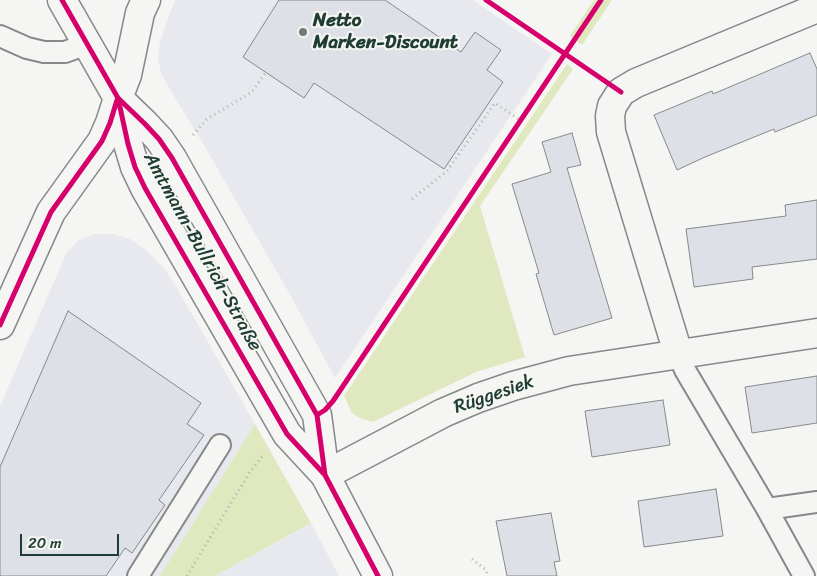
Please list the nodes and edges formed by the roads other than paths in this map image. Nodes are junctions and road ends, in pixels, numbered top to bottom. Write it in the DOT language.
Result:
graph roads {
  1 [pos="62,0"];
  2 [pos="146,0"];
  3 [pos="817,8"];
  4 [pos="0,36"];
  5 [pos="87,44"];
  6 [pos="118,98"];
  7 [pos="0,325"];
  8 [pos="817,333"];
  9 [pos="678,353"];
  10 [pos="220,445"];
  11 [pos="324,475"];
  12 [pos="817,502"];
  13 [pos="767,509"];
  14 [pos="138,576"];
  15 [pos="378,576"];
  16 [pos="804,576"];
  1 -- 5 [label="street"];
  2 -- 6 [label="street"];
  3 -- 9 [label="street"];
  4 -- 5 [label="lane"];
  5 -- 6 [label="street"];
  6 -- 7 [label="street"];
  6 -- 11 [label="street, Amtmann-Bullrich-Straße"];
  6 -- 11 [label="street, Amtmann-Bullrich-Straße"];
  8 -- 9 [label="street, Rüggesiek"];
  9 -- 11 [label="street, Rüggesiek"];
  9 -- 13 [label="lane"];
  10 -- 14 [label="lane"];
  11 -- 15 [label="street, Amtmann-Bullrich-Straße"];
  12 -- 13 [label="lane"];
  13 -- 16 [label="lane"];
}
